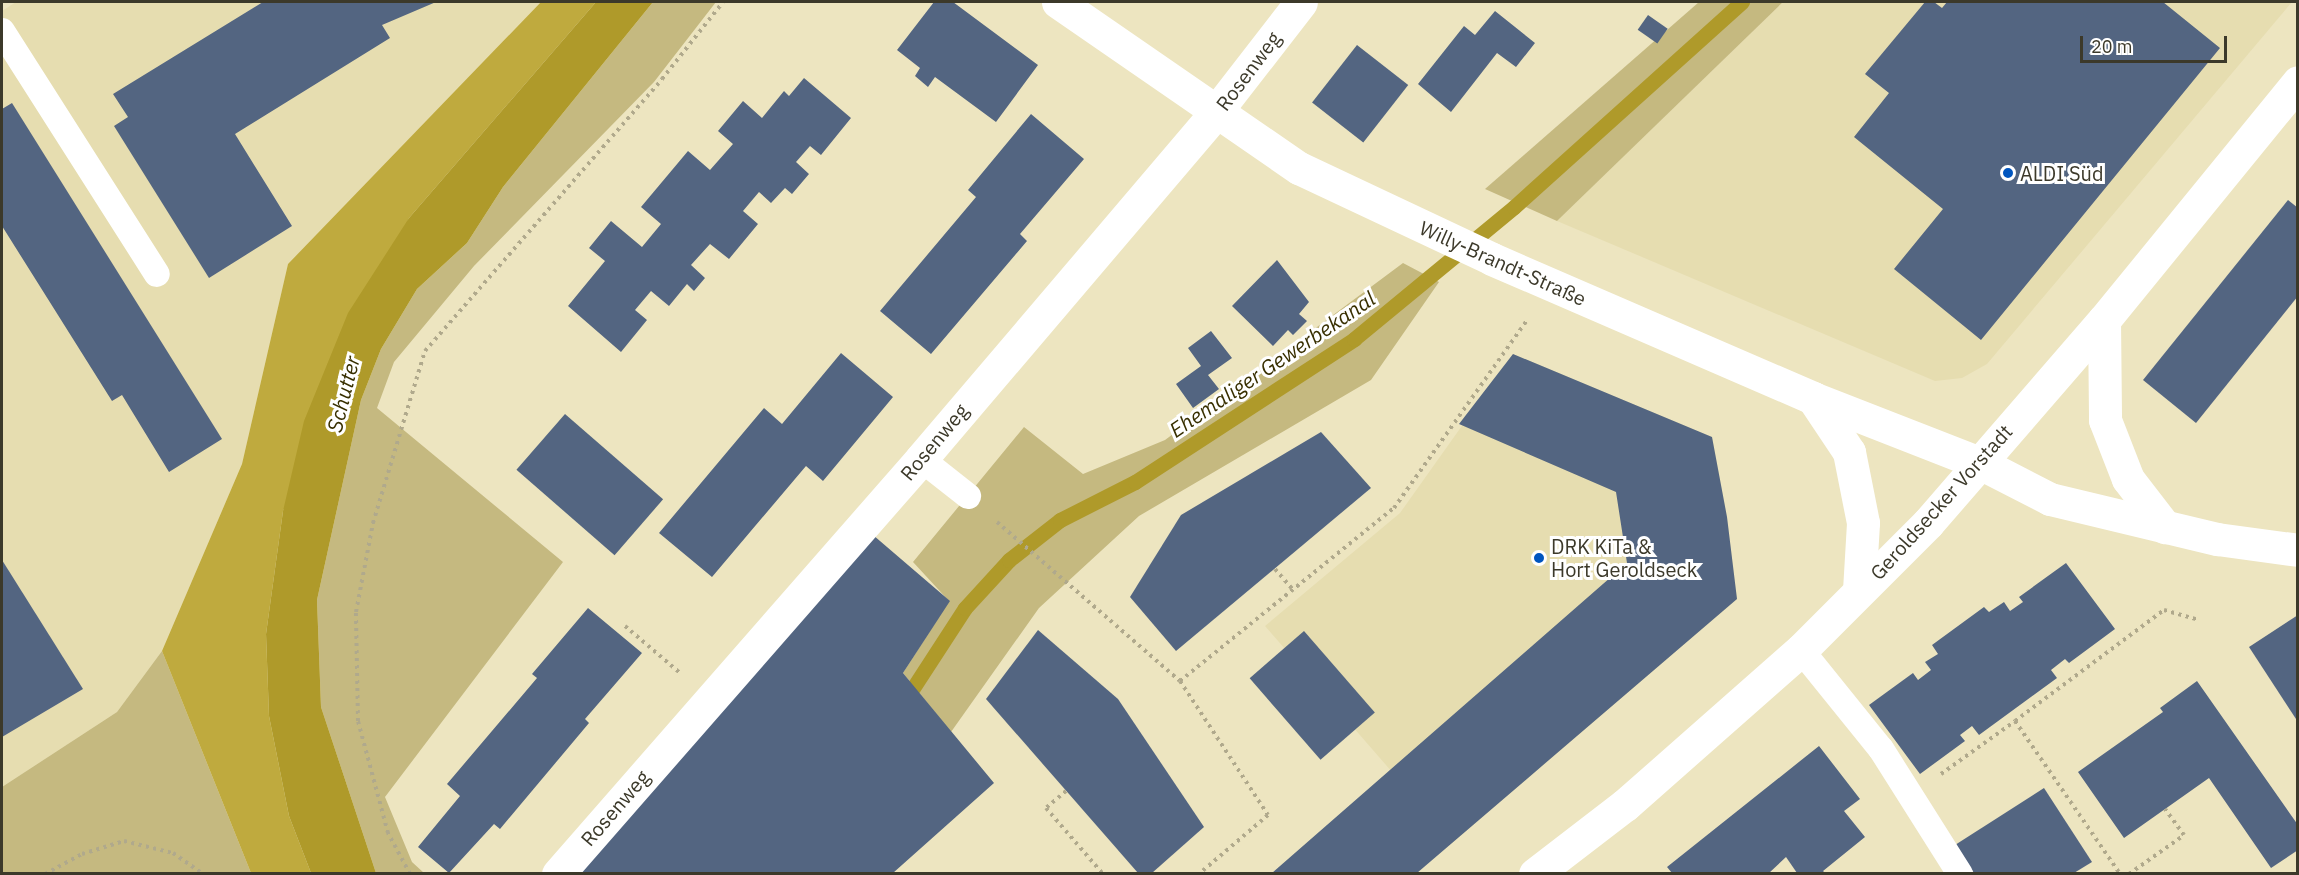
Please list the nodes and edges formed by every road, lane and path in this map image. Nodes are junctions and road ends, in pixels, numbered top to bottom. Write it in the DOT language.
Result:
graph roads {
  1 [pos="723,2"];
  2 [pos="1058,2"];
  3 [pos="1301,2"];
  4 [pos="2,31"];
  5 [pos="2298,82"];
  6 [pos="1215,113"];
  7 [pos="158,274"];
  8 [pos="1552,285"];
  9 [pos="2104,320"];
  10 [pos="1813,398"];
  11 [pos="921,459"];
  12 [pos="1980,463"];
  13 [pos="968,496"];
  14 [pos="2164,527"];
  15 [pos="1009,532"];
  16 [pos="2298,550"];
  17 [pos="1275,569"];
  18 [pos="1859,591"];
  19 [pos="1295,592"];
  20 [pos="2199,620"];
  21 [pos="625,626"];
  22 [pos="1801,650"];
  23 [pos="1180,681"];
  24 [pos="710,699"];
  25 [pos="2015,721"];
  26 [pos="1066,791"];
  27 [pos="1910,796"];
  28 [pos="2165,809"];
  29 [pos="45,873"];
  30 [pos="203,873"];
  31 [pos="410,873"];
  32 [pos="558,873"];
  33 [pos="1103,873"];
  34 [pos="1199,873"];
  35 [pos="1535,873"];
  36 [pos="1960,873"];
  37 [pos="2120,873"];
  38 [pos="2129,873"];
  1 -- 31 [label="path"];
  2 -- 6 [label="street, Willy-Brandt-Straße"];
  3 -- 6 [label="street, Rosenweg"];
  4 -- 7 [label="lane"];
  5 -- 9 [label="street, Geroldsecker Vorstadt"];
  6 -- 8 [label="street, Willy-Brandt-Straße"];
  6 -- 11 [label="street, Rosenweg"];
  8 -- 10 [label="street, Willy-Brandt-Straße"];
  8 -- 19 [label="path"];
  9 -- 12 [label="street, Geroldsecker Vorstadt"];
  9 -- 14 [label="street"];
  10 -- 12 [label="street, Willy-Brandt-Straße"];
  10 -- 18 [label="street"];
  11 -- 13 [label="lane"];
  11 -- 24 [label="street, Rosenweg"];
  12 -- 14 [label="street, Willy-Brandt-Straße"];
  12 -- 18 [label="street, Geroldsecker Vorstadt"];
  14 -- 16 [label="street, Willy-Brandt-Straße"];
  15 -- 23 [label="path"];
  17 -- 19 [label="path"];
  18 -- 22 [label="street, Geroldsecker Vorstadt"];
  19 -- 23 [label="path"];
  20 -- 25 [label="path"];
  21 -- 24 [label="path"];
  22 -- 27 [label="lane"];
  22 -- 35 [label="street, Geroldsecker Vorstadt"];
  23 -- 34 [label="path"];
  24 -- 32 [label="street, Rosenweg"];
  25 -- 27 [label="path"];
  25 -- 37 [label="path"];
  26 -- 33 [label="path"];
  27 -- 36 [label="lane"];
  28 -- 38 [label="path"];
  29 -- 30 [label="path"];
}
